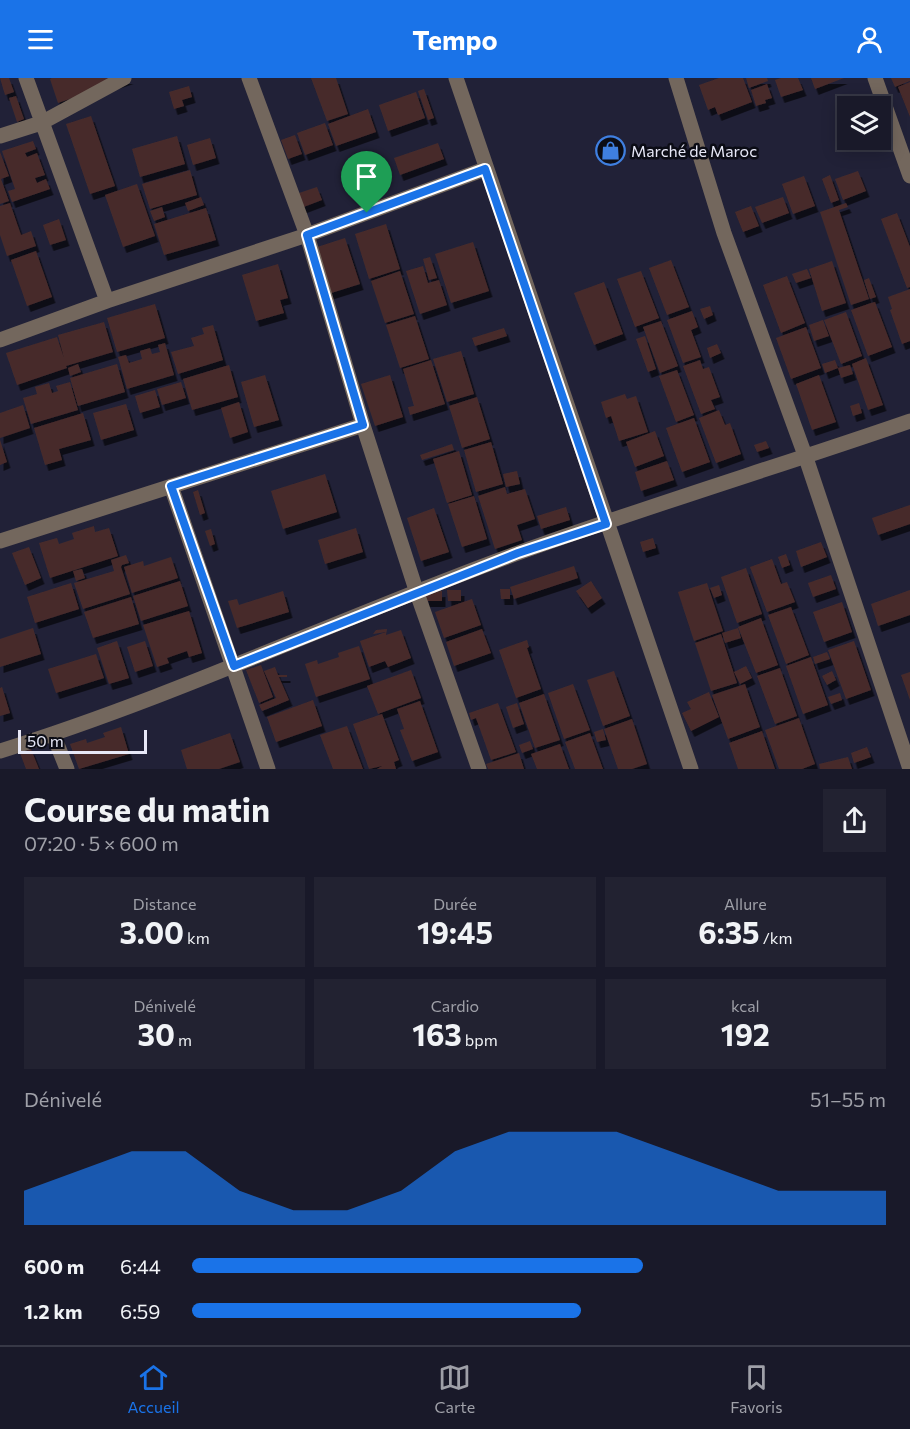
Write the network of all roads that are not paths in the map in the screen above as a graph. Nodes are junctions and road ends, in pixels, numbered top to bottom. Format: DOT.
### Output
graph roads {
  1 [pos="26,78"];
  2 [pos="124,78"];
  3 [pos="249,78"];
  4 [pos="456,78"];
  5 [pos="676,78"];
  6 [pos="875,78"];
  7 [pos="41,123"];
  8 [pos="0,136"];
  9 [pos="485,169"];
  10 [pos="910,176"];
  11 [pos="307,235"];
  12 [pos="106,301"];
  13 [pos="0,340"];
  14 [pos="910,422"];
  15 [pos="363,425"];
  16 [pos="806,458"];
  17 [pos="171,486"];
  18 [pos="606,524"];
  19 [pos="0,541"];
  20 [pos="417,593"];
  21 [pos="234,666"];
  22 [pos="53,734"];
  23 [pos="0,751"];
  24 [pos="67,769"];
  25 [pos="268,769"];
  26 [pos="479,769"];
  27 [pos="691,769"];
  28 [pos="910,769"];
  1 -- 7 [label="street"];
  2 -- 7 [label="street"];
  3 -- 11 [label="street"];
  4 -- 9 [label="street"];
  5 -- 16 [label="street"];
  6 -- 10 [label="street"];
  7 -- 8 [label="street"];
  7 -- 12 [label="street"];
  9 -- 11 [label="street"];
  9 -- 18 [label="street"];
  11 -- 12 [label="street"];
  11 -- 15 [label="street"];
  12 -- 13 [label="street"];
  14 -- 16 [label="street"];
  15 -- 17 [label="street"];
  15 -- 20 [label="street"];
  16 -- 18 [label="street"];
  16 -- 28 [label="street"];
  17 -- 19 [label="street"];
  17 -- 21 [label="street"];
  18 -- 20 [label="street"];
  18 -- 27 [label="street"];
  20 -- 21 [label="street"];
  20 -- 26 [label="street"];
  21 -- 22 [label="street"];
  21 -- 25 [label="street"];
  22 -- 23 [label="street"];
  22 -- 24 [label="street"];
}
